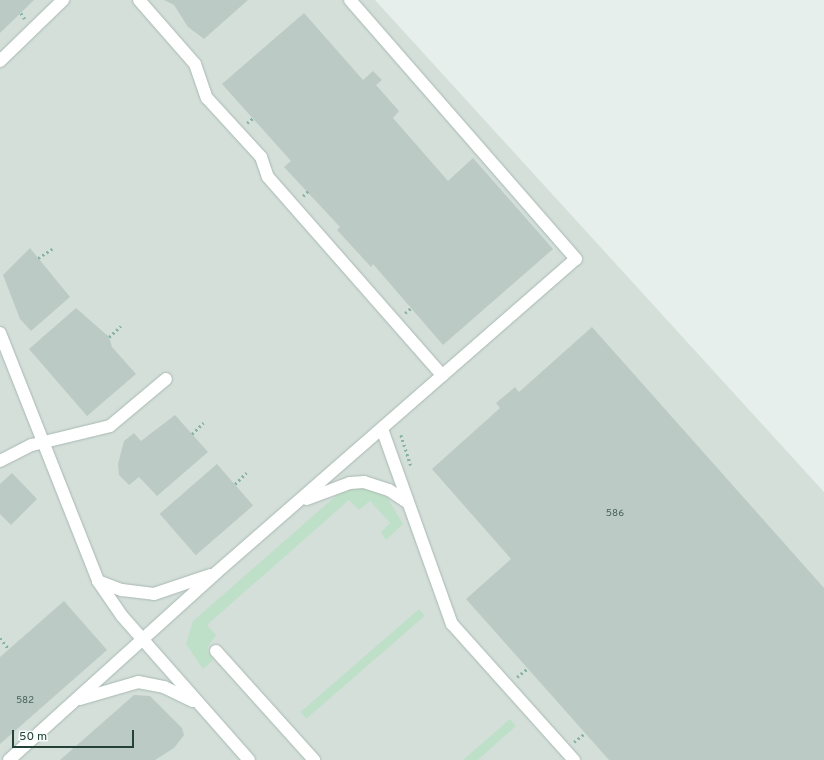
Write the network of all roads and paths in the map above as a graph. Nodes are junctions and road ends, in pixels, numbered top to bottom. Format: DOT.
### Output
graph roads {
  1 [pos="63,0"];
  2 [pos="139,0"];
  3 [pos="350,0"];
  4 [pos="0,61"];
  5 [pos="52,249"];
  6 [pos="38,258"];
  7 [pos="121,326"];
  8 [pos="0,333"];
  9 [pos="109,337"];
  10 [pos="442,374"];
  11 [pos="166,379"];
  12 [pos="203,423"];
  13 [pos="382,429"];
  14 [pos="192,434"];
  15 [pos="44,442"];
  16 [pos="0,461"];
  17 [pos="246,472"];
  18 [pos="235,484"];
  19 [pos="407,502"];
  20 [pos="298,503"];
  21 [pos="217,572"];
  22 [pos="98,581"];
  23 [pos="0,638"];
  24 [pos="143,640"];
  25 [pos="9,649"];
  26 [pos="216,651"];
  27 [pos="75,701"];
  28 [pos="200,705"];
  29 [pos="9,760"];
  30 [pos="249,760"];
  31 [pos="314,760"];
  32 [pos="574,760"];
  1 -- 4 [label="street"];
  2 -- 10 [label="street"];
  3 -- 10 [label="street"];
  5 -- 6 [label="path"];
  7 -- 9 [label="path"];
  8 -- 15 [label="street"];
  10 -- 13 [label="street"];
  11 -- 15 [label="street"];
  12 -- 14 [label="path"];
  13 -- 19 [label="street"];
  13 -- 20 [label="street"];
  15 -- 16 [label="street"];
  15 -- 22 [label="street"];
  17 -- 18 [label="path"];
  19 -- 20 [label="street"];
  19 -- 32 [label="street"];
  20 -- 21 [label="street"];
  21 -- 22 [label="street"];
  21 -- 24 [label="street"];
  22 -- 24 [label="street"];
  23 -- 25 [label="path"];
  24 -- 27 [label="street"];
  24 -- 28 [label="street"];
  26 -- 31 [label="street"];
  27 -- 28 [label="street"];
  27 -- 29 [label="street"];
  28 -- 30 [label="street"];
}
